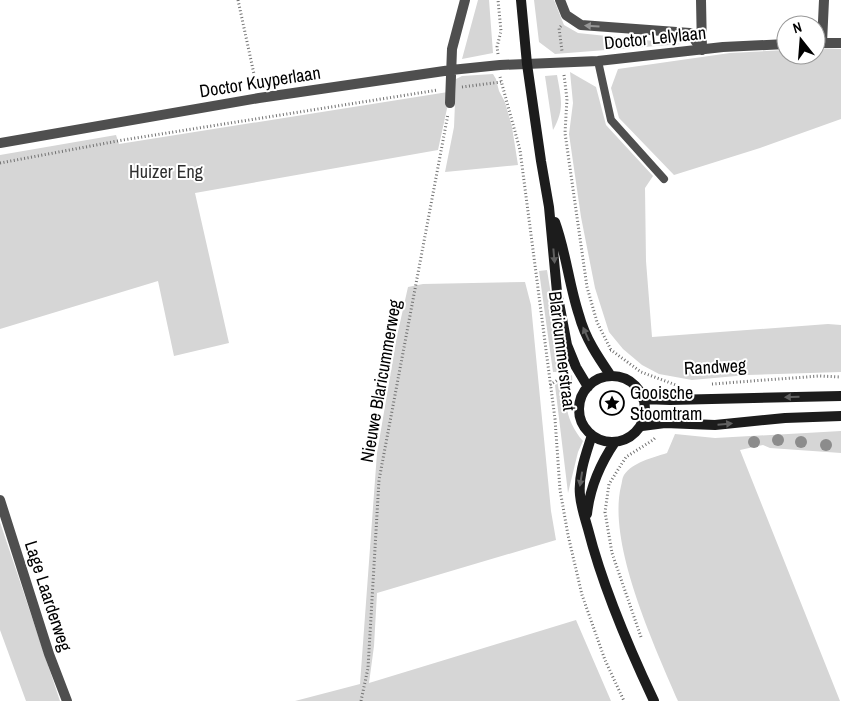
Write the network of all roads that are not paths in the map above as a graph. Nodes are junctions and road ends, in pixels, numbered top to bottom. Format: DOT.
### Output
graph roads {
  1 [pos="465,0"];
  2 [pos="521,0"];
  3 [pos="560,0"];
  4 [pos="701,0"];
  5 [pos="824,0"];
  6 [pos="822,15"];
  7 [pos="826,43"];
  8 [pos="841,43"];
  9 [pos="776,45"];
  10 [pos="702,50"];
  11 [pos="598,61"];
  12 [pos="527,64"];
  13 [pos="451,70"];
  14 [pos="450,103"];
  15 [pos="0,143"];
  16 [pos="664,179"];
  17 [pos="549,207"];
  18 [pos="611,376"];
  19 [pos="588,387"];
  20 [pos="841,396"];
  21 [pos="643,398"];
  22 [pos="841,416"];
  23 [pos="642,426"];
  24 [pos="592,436"];
  25 [pos="615,442"];
  26 [pos="0,500"];
  27 [pos="586,522"];
  28 [pos="67,701"];
  29 [pos="654,701"];
  1 -- 13 [label="street"];
  2 -- 12 [label="main road, Blaricummerstraat"];
  10 -- 3 [label="street, one-way"];
  4 -- 10 [label="street"];
  5 -- 6 [label="street"];
  7 -- 8 [label="street"];
  9 -- 10 [label="street, Doctor Lelylaan"];
  10 -- 11 [label="street, Doctor Lelylaan"];
  11 -- 12 [label="street, Doctor Lelylaan"];
  11 -- 16 [label="lane"];
  12 -- 13 [label="street, Doctor Kuyperlaan"];
  12 -- 17 [label="main road, Blaricummerstraat"];
  13 -- 14 [label="street"];
  13 -- 15 [label="street, Doctor Kuyperlaan"];
  18 -- 17 [label="main road, Blaricummerstraat, one-way"];
  17 -- 19 [label="main road, Blaricummerstraat, one-way"];
  18 -- 19 [label="main road"];
  18 -- 21 [label="main road"];
  19 -- 24 [label="main road"];
  20 -- 21 [label="main road, Randweg, one-way"];
  21 -- 23 [label="main road"];
  23 -- 22 [label="main road, one-way"];
  23 -- 25 [label="main road"];
  24 -- 25 [label="main road"];
  24 -- 27 [label="main road, one-way"];
  25 -- 27 [label="main road"];
  26 -- 28 [label="street, Lage Laarderweg"];
  27 -- 29 [label="main road"];
}
